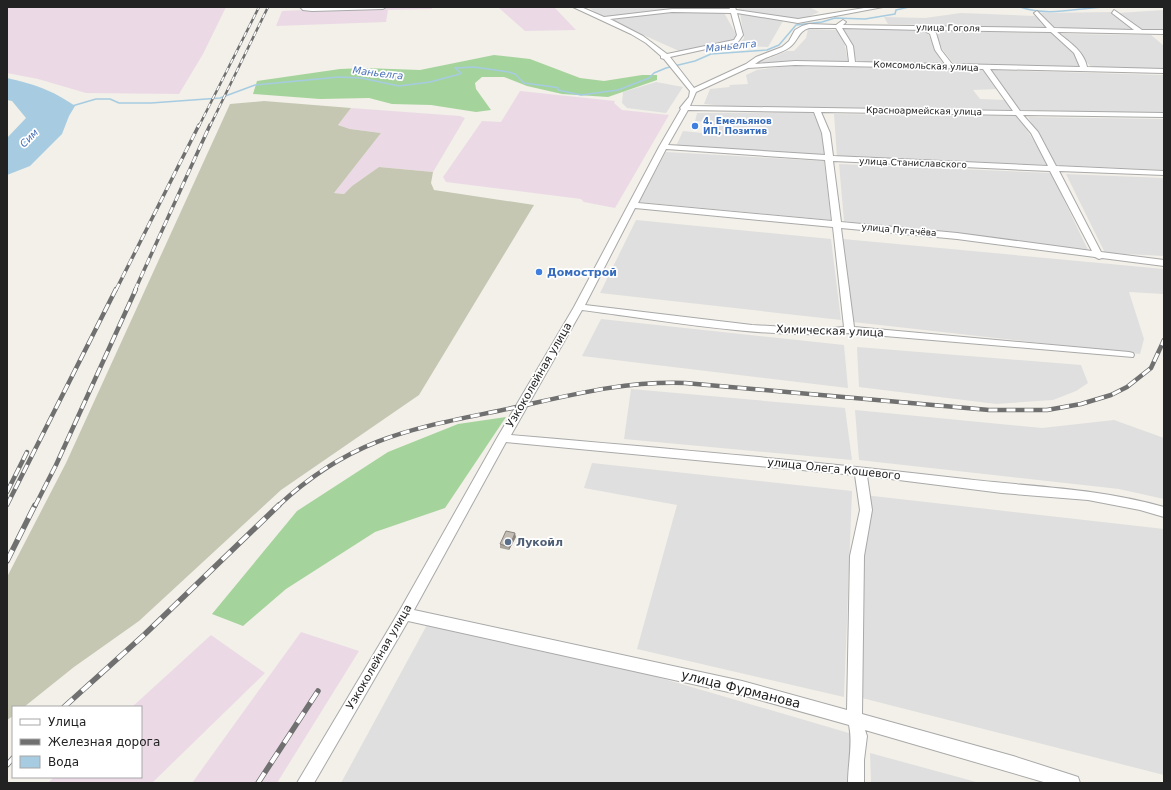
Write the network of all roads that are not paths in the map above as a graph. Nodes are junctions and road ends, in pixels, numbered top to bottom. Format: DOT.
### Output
graph roads {
  1 [pos="382,7"];
  2 [pos="576,7"];
  3 [pos="833,7"];
  4 [pos="880,7"];
  5 [pos="304,8"];
  6 [pos="732,9"];
  7 [pos="1114,12"];
  8 [pos="1037,13"];
  9 [pos="842,14"];
  10 [pos="601,19"];
  11 [pos="841,24"];
  12 [pos="923,27"];
  13 [pos="1052,30"];
  14 [pos="1140,31"];
  15 [pos="1150,32"];
  16 [pos="1164,32"];
  17 [pos="1162,40"];
  18 [pos="663,57"];
  19 [pos="852,64"];
  20 [pos="747,66"];
  21 [pos="950,66"];
  22 [pos="984,67"];
  23 [pos="1084,69"];
  24 [pos="1164,71"];
  25 [pos="693,91"];
  26 [pos="684,108"];
  27 [pos="817,110"];
  28 [pos="1017,112"];
  29 [pos="1164,115"];
  30 [pos="663,147"];
  31 [pos="828,159"];
  32 [pos="1053,168"];
  33 [pos="1164,173"];
  34 [pos="632,205"];
  35 [pos="838,225"];
  36 [pos="1099,256"];
  37 [pos="1164,263"];
  38 [pos="579,307"];
  39 [pos="849,330"];
  40 [pos="1129,355"];
  41 [pos="502,438"];
  42 [pos="860,471"];
  43 [pos="1164,512"];
  44 [pos="405,614"];
  45 [pos="855,720"];
  46 [pos="305,783"];
  47 [pos="856,783"];
  48 [pos="1072,783"];
  1 -- 5 [label="street"];
  2 -- 10 [label="street"];
  3 -- 9 [label="street"];
  4 -- 9 [label="street"];
  6 -- 9 [label="street"];
  6 -- 10 [label="street"];
  6 -- 18 [label="street"];
  7 -- 14 [label="street"];
  8 -- 13 [label="street"];
  10 -- 18 [label="street"];
  11 -- 12 [label="street, улица Гоголя"];
  11 -- 19 [label="street"];
  11 -- 20 [label="street, улица Гоголя"];
  12 -- 13 [label="street, улица Гоголя"];
  12 -- 21 [label="street"];
  13 -- 14 [label="street, улица Гоголя"];
  13 -- 23 [label="street"];
  14 -- 15 [label="street, улица Гоголя"];
  15 -- 16 [label="street, улица Гоголя"];
  15 -- 17 [label="street"];
  18 -- 25 [label="street"];
  19 -- 20 [label="street, Комсомольская улица"];
  19 -- 21 [label="street, Комсомольская улица"];
  20 -- 25 [label="street, Комсомольская улица"];
  21 -- 22 [label="street, Комсомольская улица"];
  22 -- 23 [label="street, Комсомольская улица"];
  22 -- 28 [label="street"];
  23 -- 24 [label="street, Комсомольская улица"];
  25 -- 26 [label="street, Узкоколейная улица"];
  26 -- 27 [label="street, Красноармейская улица"];
  26 -- 30 [label="street, Узкоколейная улица"];
  27 -- 28 [label="street, Красноармейская улица"];
  27 -- 31 [label="street"];
  28 -- 29 [label="street, Красноармейская улица"];
  28 -- 32 [label="street"];
  30 -- 31 [label="street, улица Станиславского"];
  30 -- 34 [label="street, Узкоколейная улица"];
  31 -- 32 [label="street, улица Станиславского"];
  31 -- 35 [label="street"];
  32 -- 33 [label="street, улица Станиславского"];
  32 -- 36 [label="street"];
  34 -- 35 [label="street, улица Пугачёва"];
  34 -- 38 [label="street, Узкоколейная улица"];
  35 -- 36 [label="street, улица Пугачёва"];
  35 -- 39 [label="street"];
  36 -- 37 [label="street, улица Пугачёва"];
  38 -- 39 [label="street, Химическая улица"];
  38 -- 41 [label="street, Узкоколейная улица"];
  39 -- 40 [label="street, Химическая улица"];
  41 -- 42 [label="street, улица Олега Кошевого"];
  41 -- 44 [label="street, Узкоколейная улица"];
  42 -- 43 [label="street, улица Олега Кошевого"];
  42 -- 45 [label="street"];
  44 -- 45 [label="street, улица Фурманова"];
  44 -- 46 [label="street, Узкоколейная улица"];
  45 -- 47 [label="street"];
  45 -- 48 [label="street, улица Фурманова"];
}
